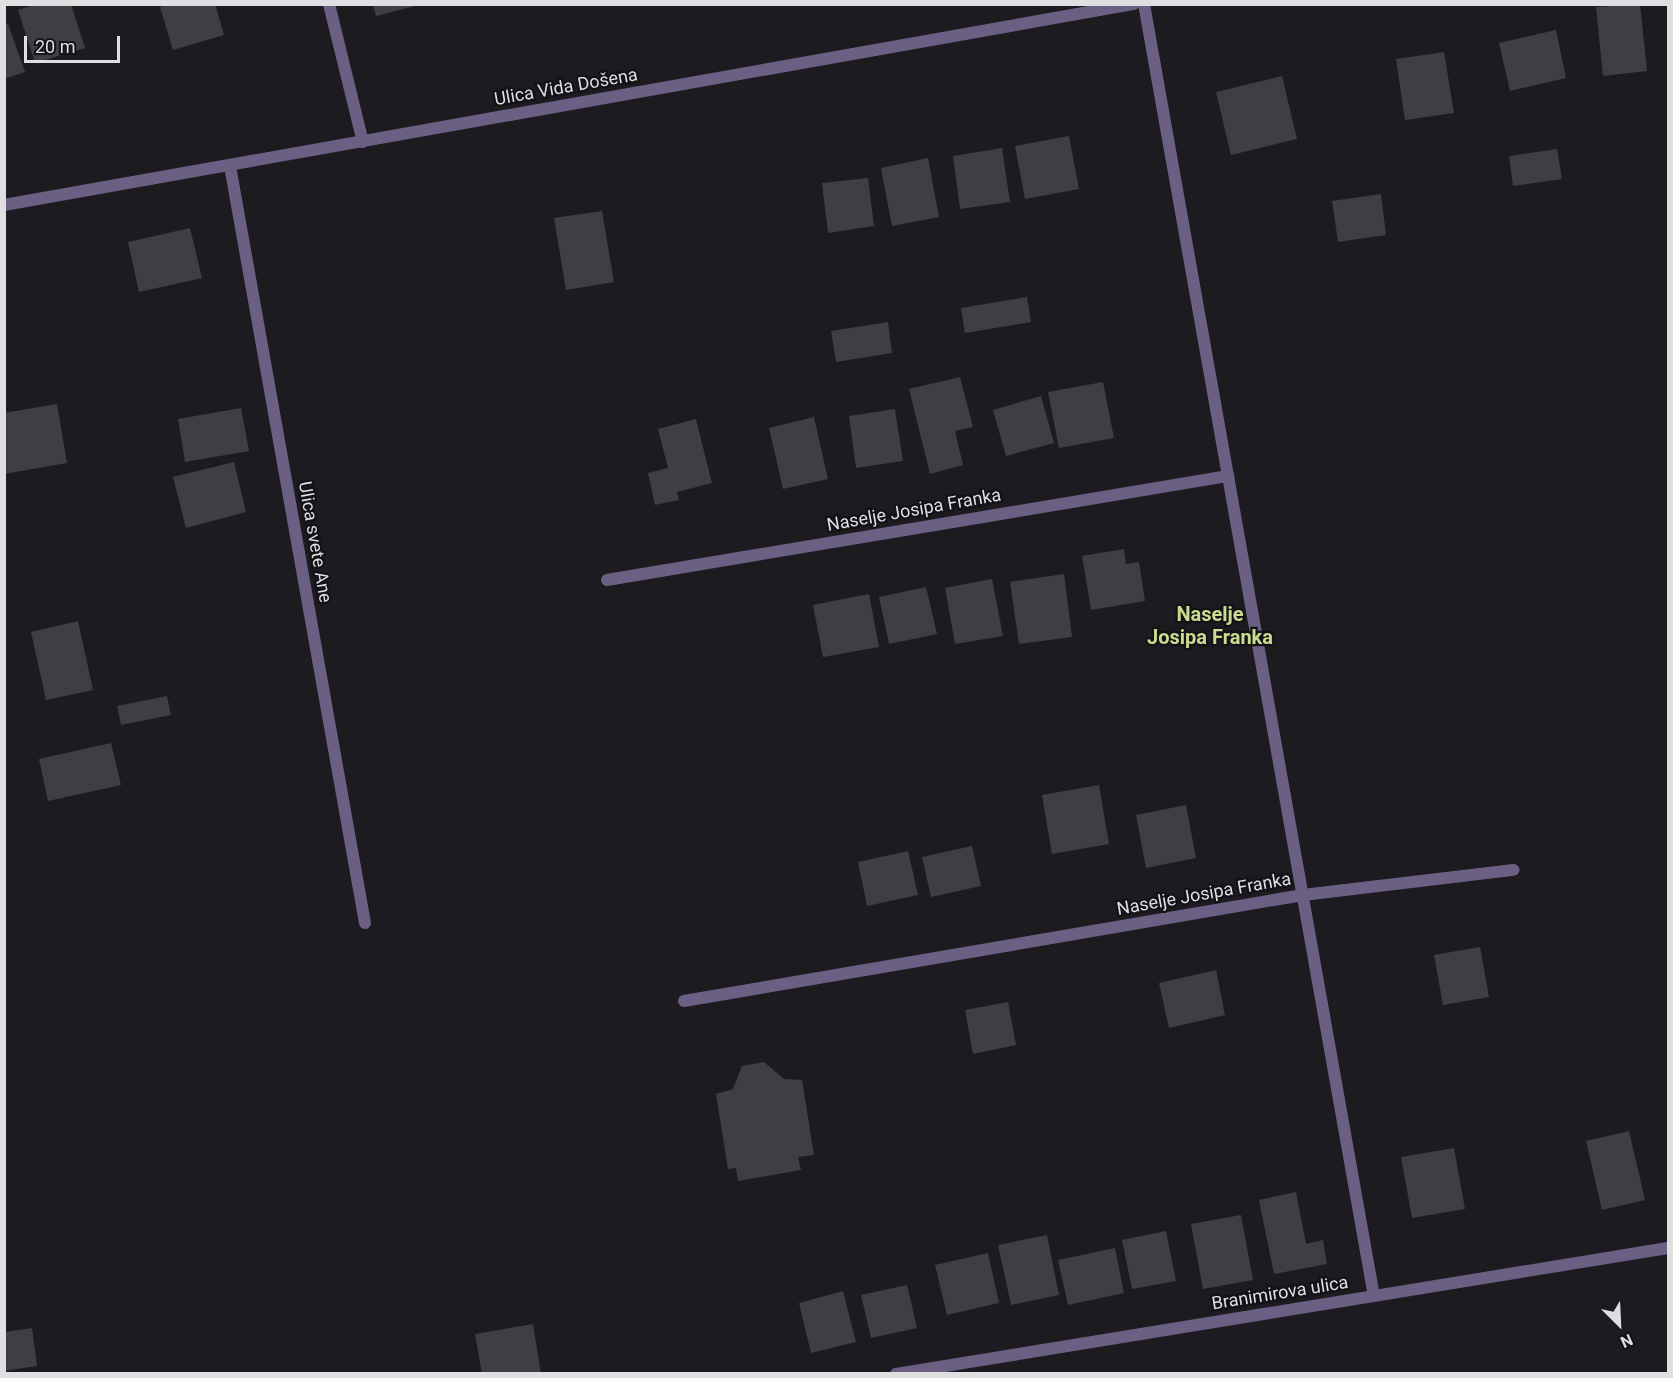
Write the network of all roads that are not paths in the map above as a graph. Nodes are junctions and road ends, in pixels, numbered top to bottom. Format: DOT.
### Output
graph roads {
  1 [pos="329,4"];
  2 [pos="1134,4"];
  3 [pos="1144,4"];
  4 [pos="363,142"];
  5 [pos="230,166"];
  6 [pos="4,205"];
  7 [pos="1228,476"];
  8 [pos="607,580"];
  9 [pos="1514,870"];
  10 [pos="1303,895"];
  11 [pos="365,923"];
  12 [pos="684,1001"];
  13 [pos="1668,1248"];
  14 [pos="1374,1296"];
  15 [pos="896,1374"];
  1 -- 4 [label="street"];
  2 -- 4 [label="street, Ulica Vida Došena"];
  3 -- 7 [label="street, Naselje Josipa Franka"];
  4 -- 5 [label="street, Ulica Vida Došena"];
  5 -- 6 [label="street, Ulica Vida Došena"];
  5 -- 11 [label="street, Ulica svete Ane"];
  7 -- 8 [label="street, Naselje Josipa Franka"];
  7 -- 10 [label="street, Naselje Josipa Franka"];
  9 -- 10 [label="street, Naselje Josipa Franka"];
  10 -- 12 [label="street, Naselje Josipa Franka"];
  10 -- 14 [label="street, Naselje Josipa Franka"];
  13 -- 14 [label="street, Branimirova ulica"];
  14 -- 15 [label="street, Branimirova ulica"];
}
